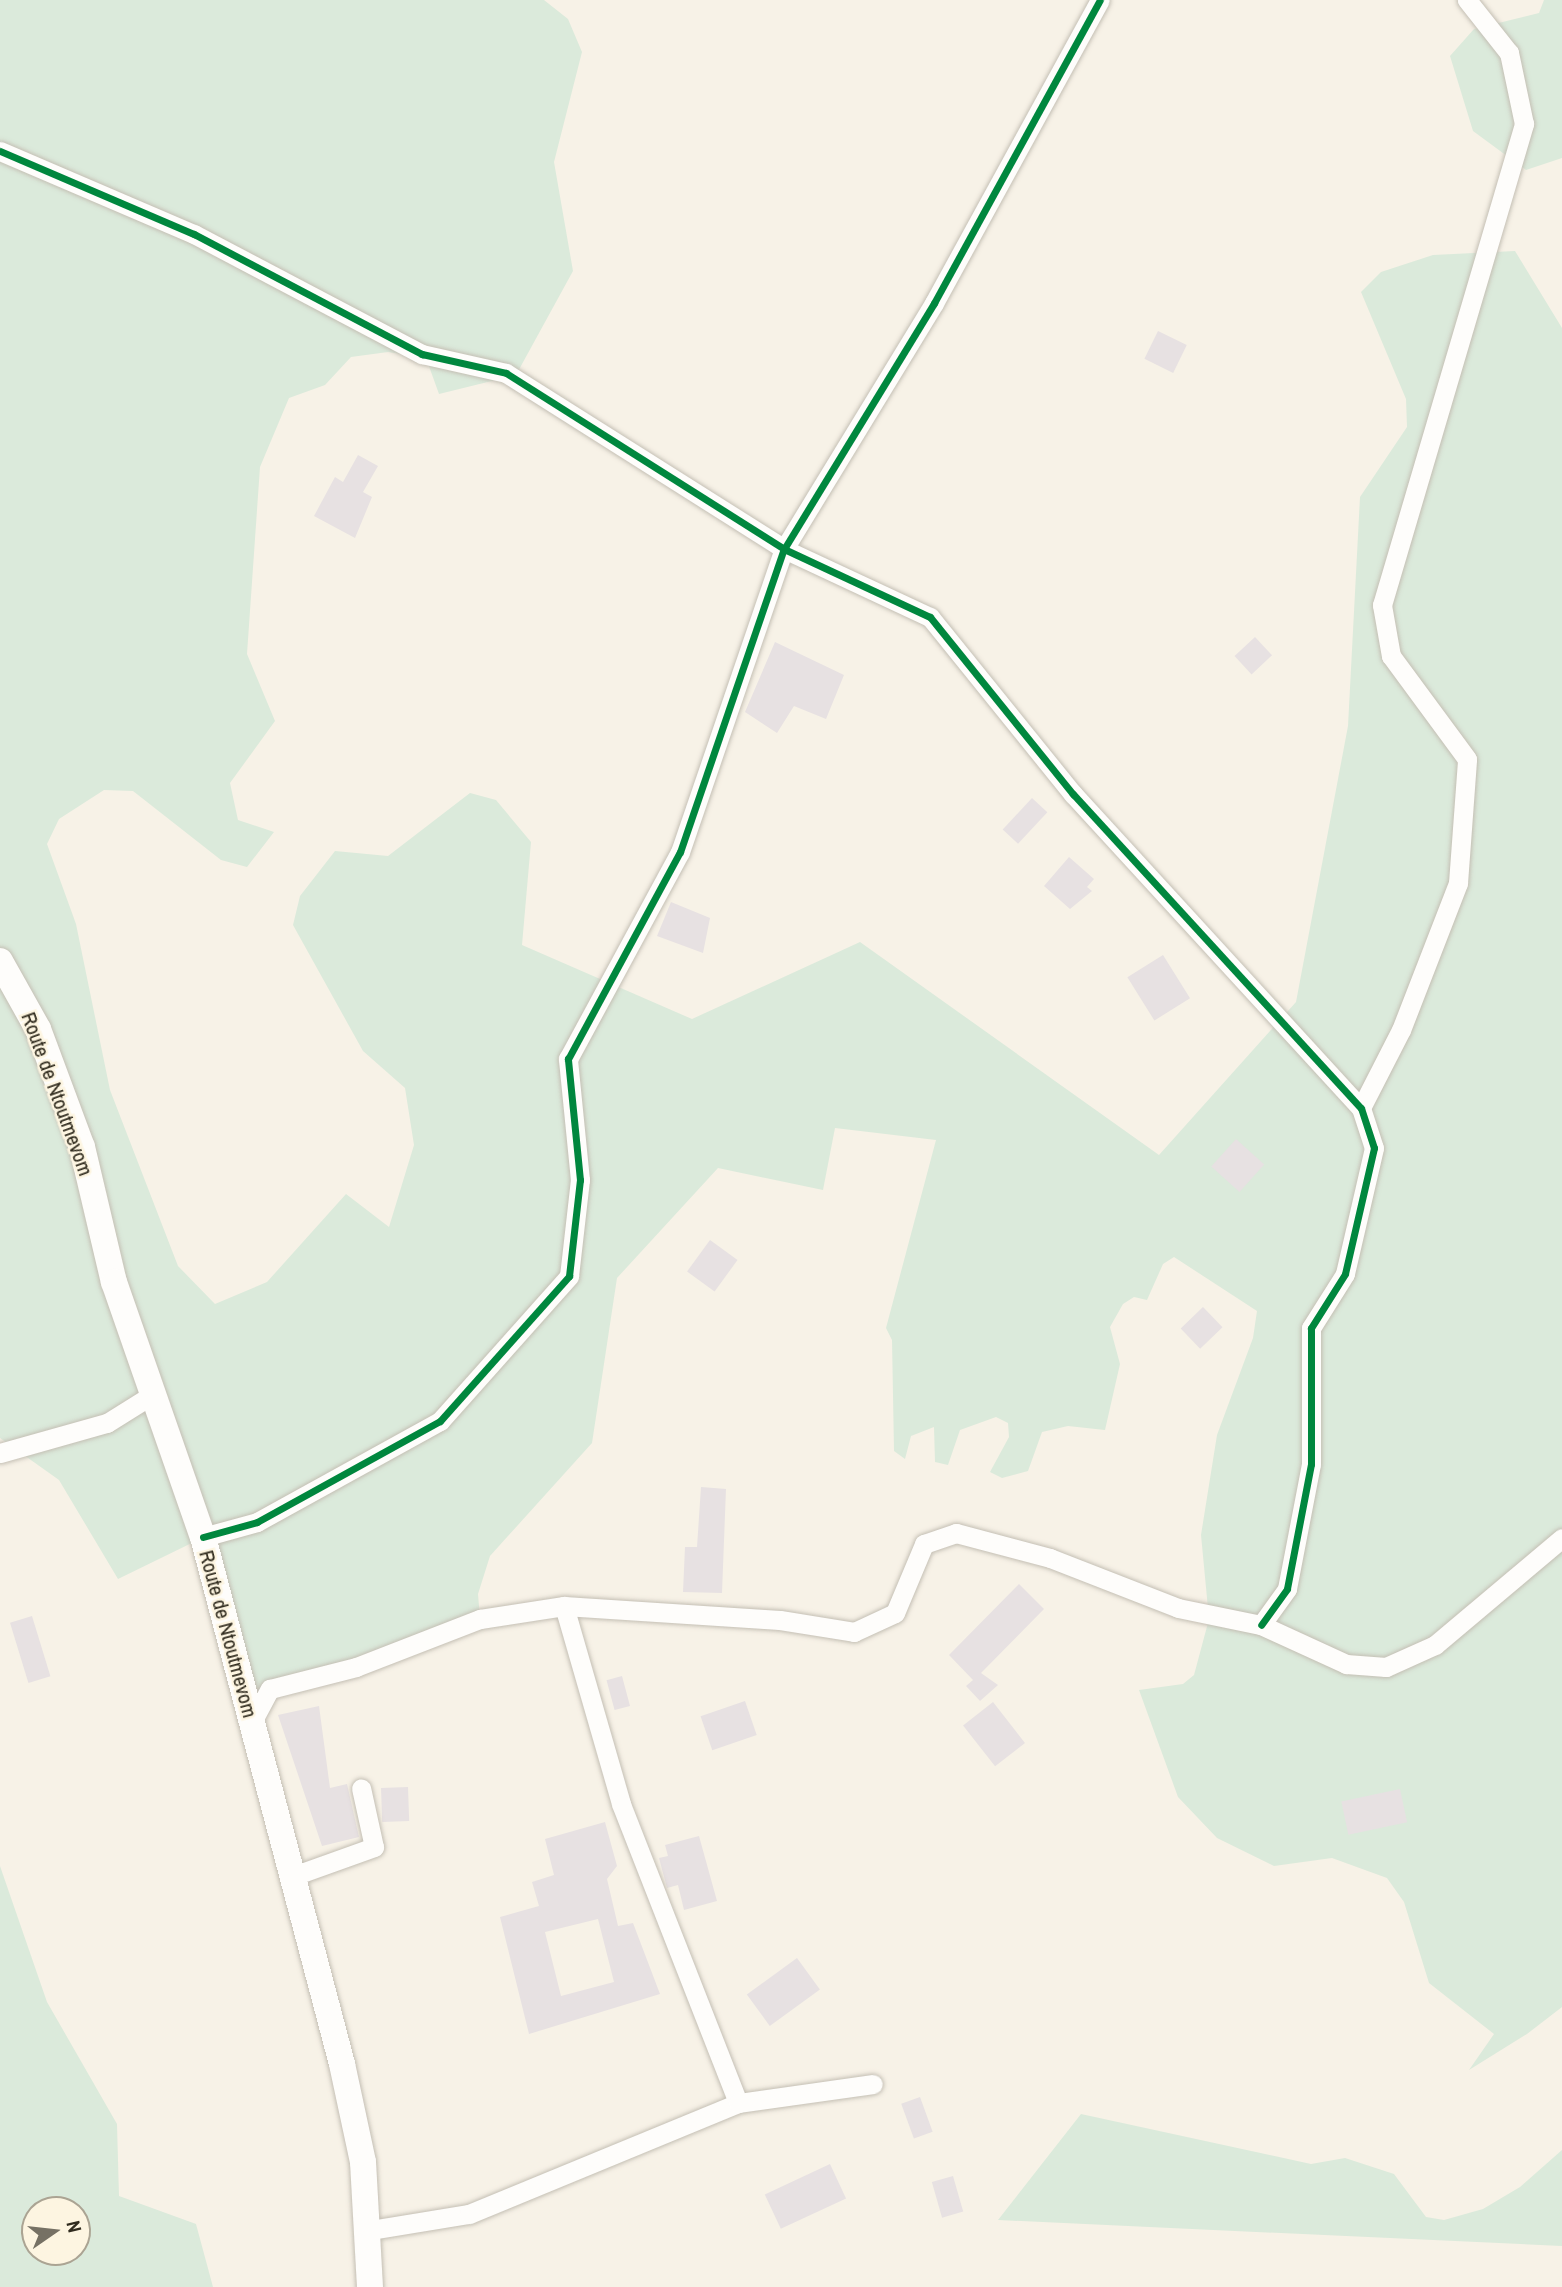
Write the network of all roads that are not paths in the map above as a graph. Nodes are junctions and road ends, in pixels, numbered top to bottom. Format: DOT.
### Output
graph roads {
  1 [pos="1100,0"];
  2 [pos="1467,0"];
  3 [pos="0,151"];
  4 [pos="784,549"];
  5 [pos="0,961"];
  6 [pos="1361,1108"];
  7 [pos="155,1394"];
  8 [pos="0,1453"];
  9 [pos="203,1538"];
  10 [pos="1562,1538"];
  11 [pos="564,1606"];
  12 [pos="1261,1625"];
  13 [pos="251,1724"];
  14 [pos="360,1788"];
  15 [pos="296,1875"];
  16 [pos="873,2084"];
  17 [pos="738,2102"];
  18 [pos="370,2230"];
  19 [pos="370,2287"];
  1 -- 4 [label="street"];
  2 -- 6 [label="street"];
  3 -- 4 [label="street"];
  4 -- 6 [label="street"];
  4 -- 9 [label="street"];
  5 -- 7 [label="street, Route de Ntoutmevom"];
  6 -- 12 [label="street"];
  7 -- 8 [label="street"];
  7 -- 9 [label="street, Route de Ntoutmevom"];
  9 -- 13 [label="street, Route de Ntoutmevom"];
  10 -- 12 [label="street"];
  11 -- 12 [label="street"];
  11 -- 13 [label="street"];
  11 -- 17 [label="street"];
  13 -- 15 [label="street, Route de Ntoutmevom"];
  14 -- 15 [label="street"];
  15 -- 18 [label="street, Route de Ntoutmevom"];
  16 -- 17 [label="street"];
  17 -- 18 [label="street"];
  18 -- 19 [label="street, Route de Ntoutmevom"];
}
